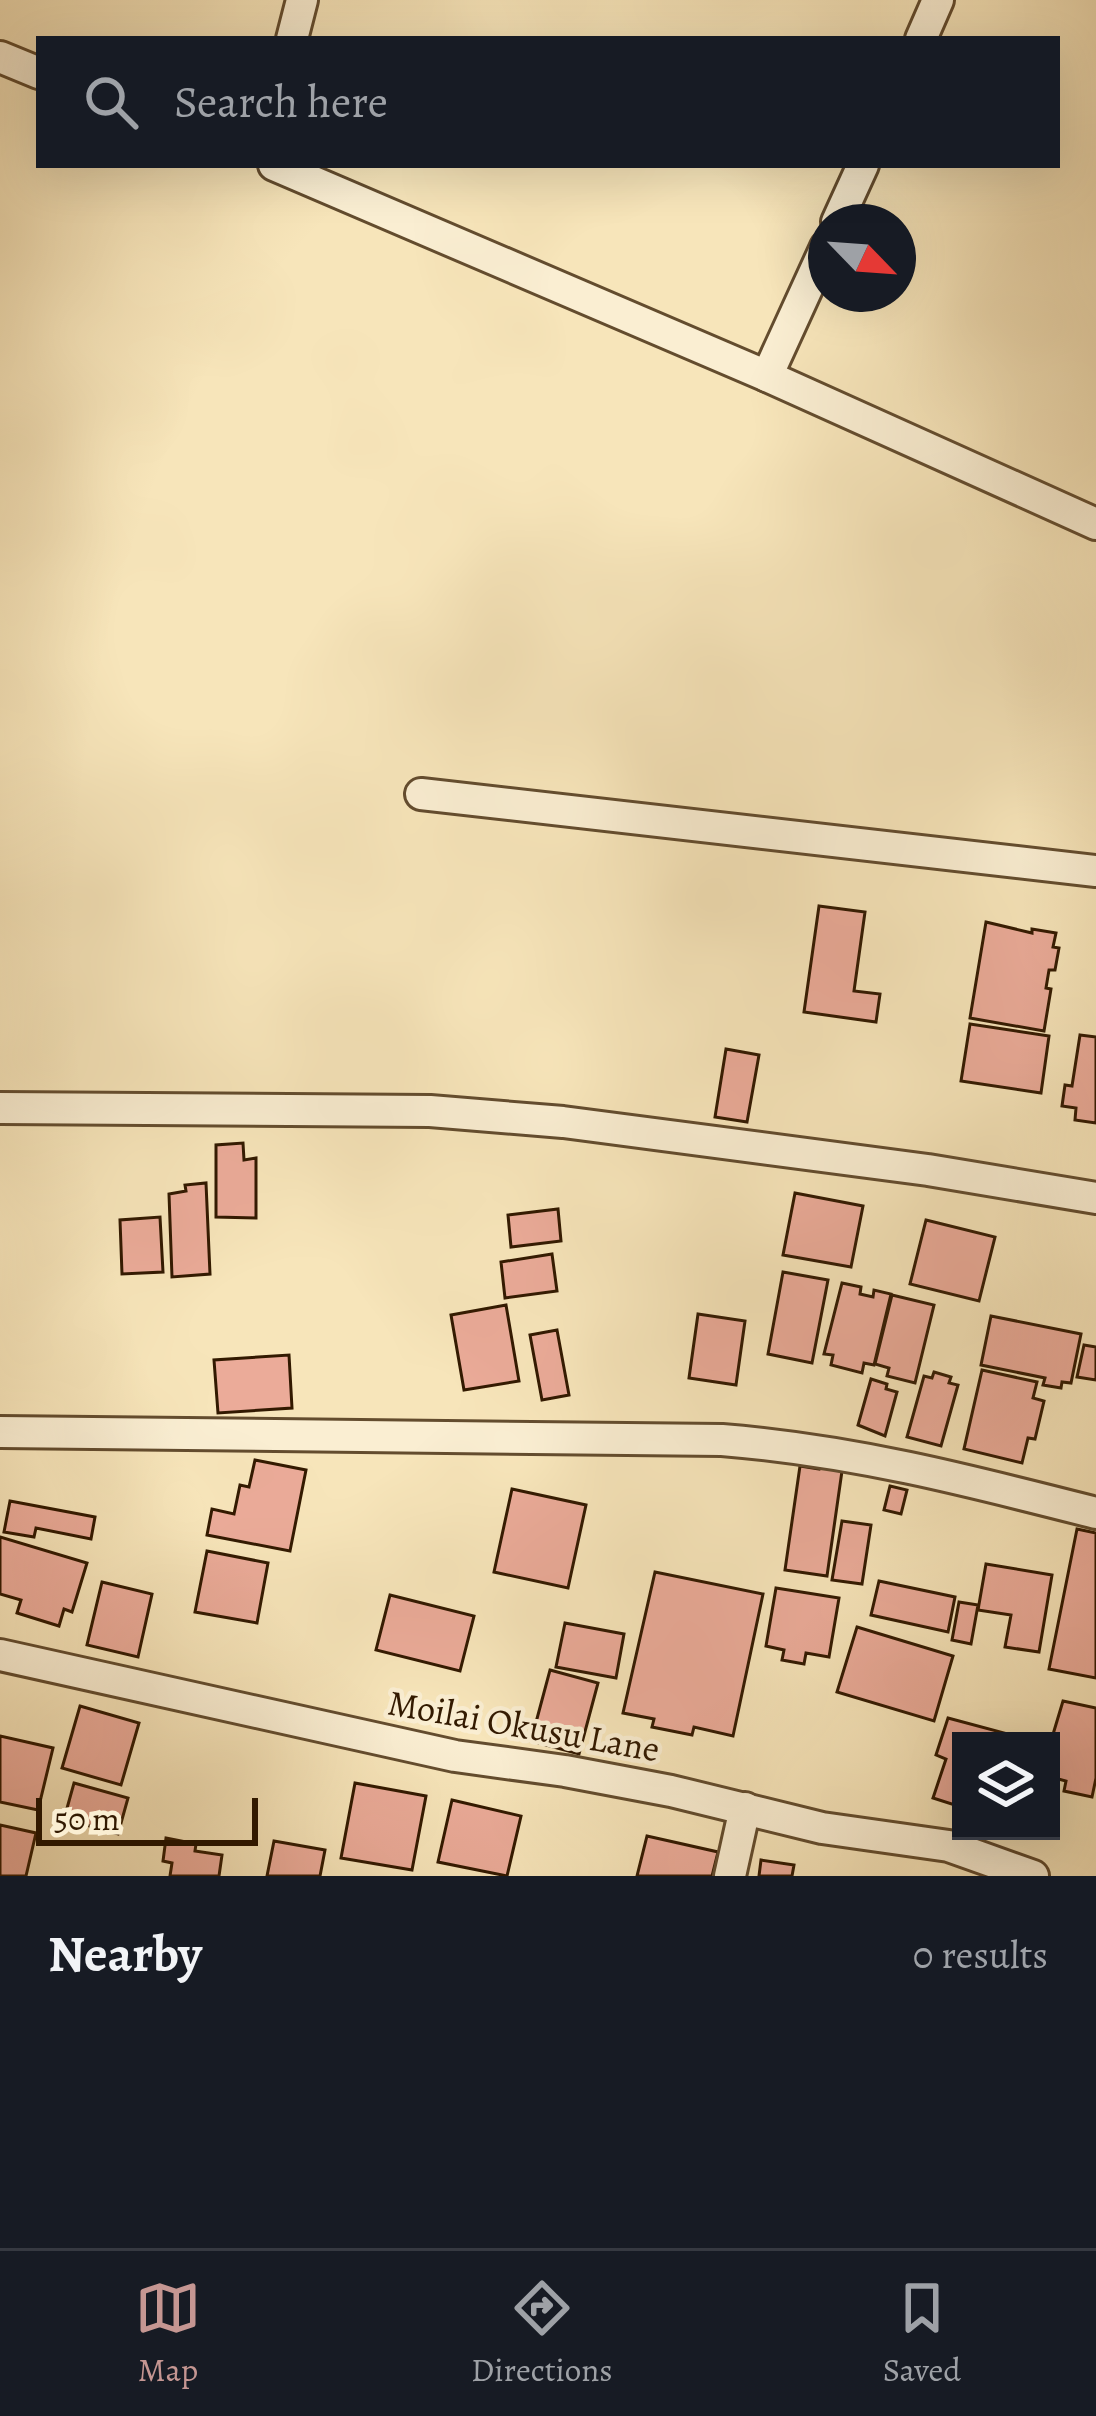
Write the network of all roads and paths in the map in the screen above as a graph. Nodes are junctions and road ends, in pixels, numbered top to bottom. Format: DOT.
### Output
graph roads {
  1 [pos="302,0"];
  2 [pos="938,0"];
  3 [pos="293,36"];
  4 [pos="922,36"];
  5 [pos="0,58"];
  6 [pos="36,72"];
  7 [pos="281,168"];
  8 [pos="862,168"];
  9 [pos="845,204"];
  10 [pos="808,286"];
  11 [pos="767,376"];
  12 [pos="1096,524"];
  13 [pos="421,794"];
  14 [pos="1096,872"];
  15 [pos="0,1108"];
  16 [pos="1096,1198"];
  17 [pos="0,1432"];
  18 [pos="1096,1513"];
  19 [pos="0,1655"];
  20 [pos="745,1808"];
  21 [pos="730,1876"];
  22 [pos="1033,1876"];
  1 -- 3 [label="street"];
  2 -- 4 [label="street"];
  5 -- 6 [label="street"];
  7 -- 11 [label="street"];
  8 -- 9 [label="street"];
  10 -- 11 [label="street"];
  11 -- 12 [label="street"];
  13 -- 14 [label="street"];
  15 -- 16 [label="street"];
  17 -- 18 [label="street"];
  19 -- 20 [label="street, Moilai Okusu Lane"];
  20 -- 21 [label="street"];
  20 -- 22 [label="street, Moilai Okusu Lane"];
}
